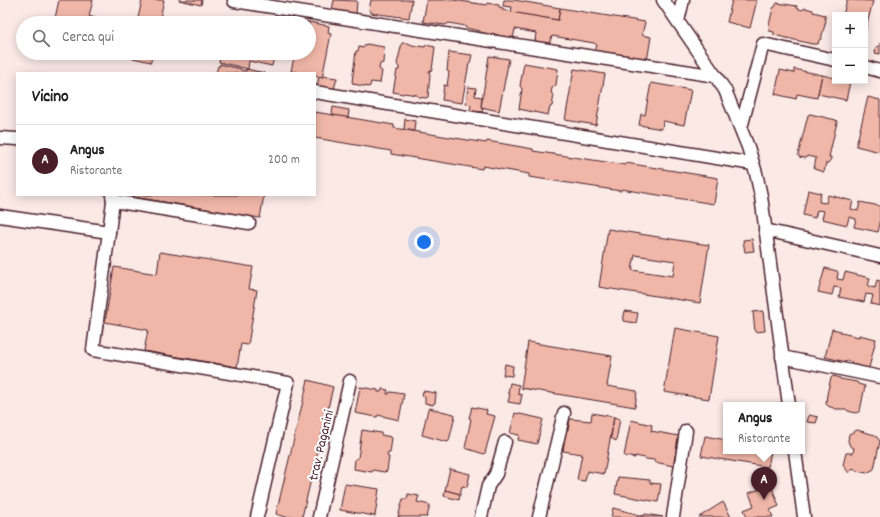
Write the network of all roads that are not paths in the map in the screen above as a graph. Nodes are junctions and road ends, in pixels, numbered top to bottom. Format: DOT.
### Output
graph roads {
  1 [pos="663,0"];
  2 [pos="683,0"];
  3 [pos="234,1"];
  4 [pos="678,21"];
  5 [pos="832,59"];
  6 [pos="868,68"];
  7 [pos="880,71"];
  8 [pos="716,76"];
  9 [pos="316,92"];
  10 [pos="741,128"];
  11 [pos="0,138"];
  12 [pos="16,139"];
  13 [pos="753,164"];
  14 [pos="112,198"];
  15 [pos="0,216"];
  16 [pos="249,223"];
  17 [pos="766,230"];
  18 [pos="109,232"];
  19 [pos="880,256"];
  20 [pos="782,356"];
  21 [pos="880,377"];
  22 [pos="350,381"];
  23 [pos="789,402"];
  24 [pos="564,413"];
  25 [pos="686,431"];
  26 [pos="505,442"];
  27 [pos="795,454"];
  28 [pos="257,517"];
  29 [pos="319,517"];
  30 [pos="481,517"];
  31 [pos="539,517"];
  32 [pos="673,517"];
  33 [pos="804,517"];
  1 -- 4 [label="street"];
  2 -- 4 [label="street"];
  3 -- 8 [label="street"];
  4 -- 8 [label="street"];
  5 -- 10 [label="street"];
  6 -- 7 [label="street"];
  8 -- 10 [label="street"];
  9 -- 13 [label="street"];
  10 -- 13 [label="street"];
  11 -- 12 [label="street"];
  13 -- 17 [label="street"];
  14 -- 16 [label="street"];
  14 -- 18 [label="street"];
  15 -- 18 [label="street"];
  17 -- 19 [label="street"];
  17 -- 20 [label="street"];
  18 -- 28 [label="street"];
  20 -- 21 [label="street"];
  20 -- 23 [label="street"];
  22 -- 29 [label="street, trav. Paganini"];
  24 -- 31 [label="street"];
  25 -- 32 [label="street"];
  26 -- 30 [label="street"];
  27 -- 33 [label="street"];
}
